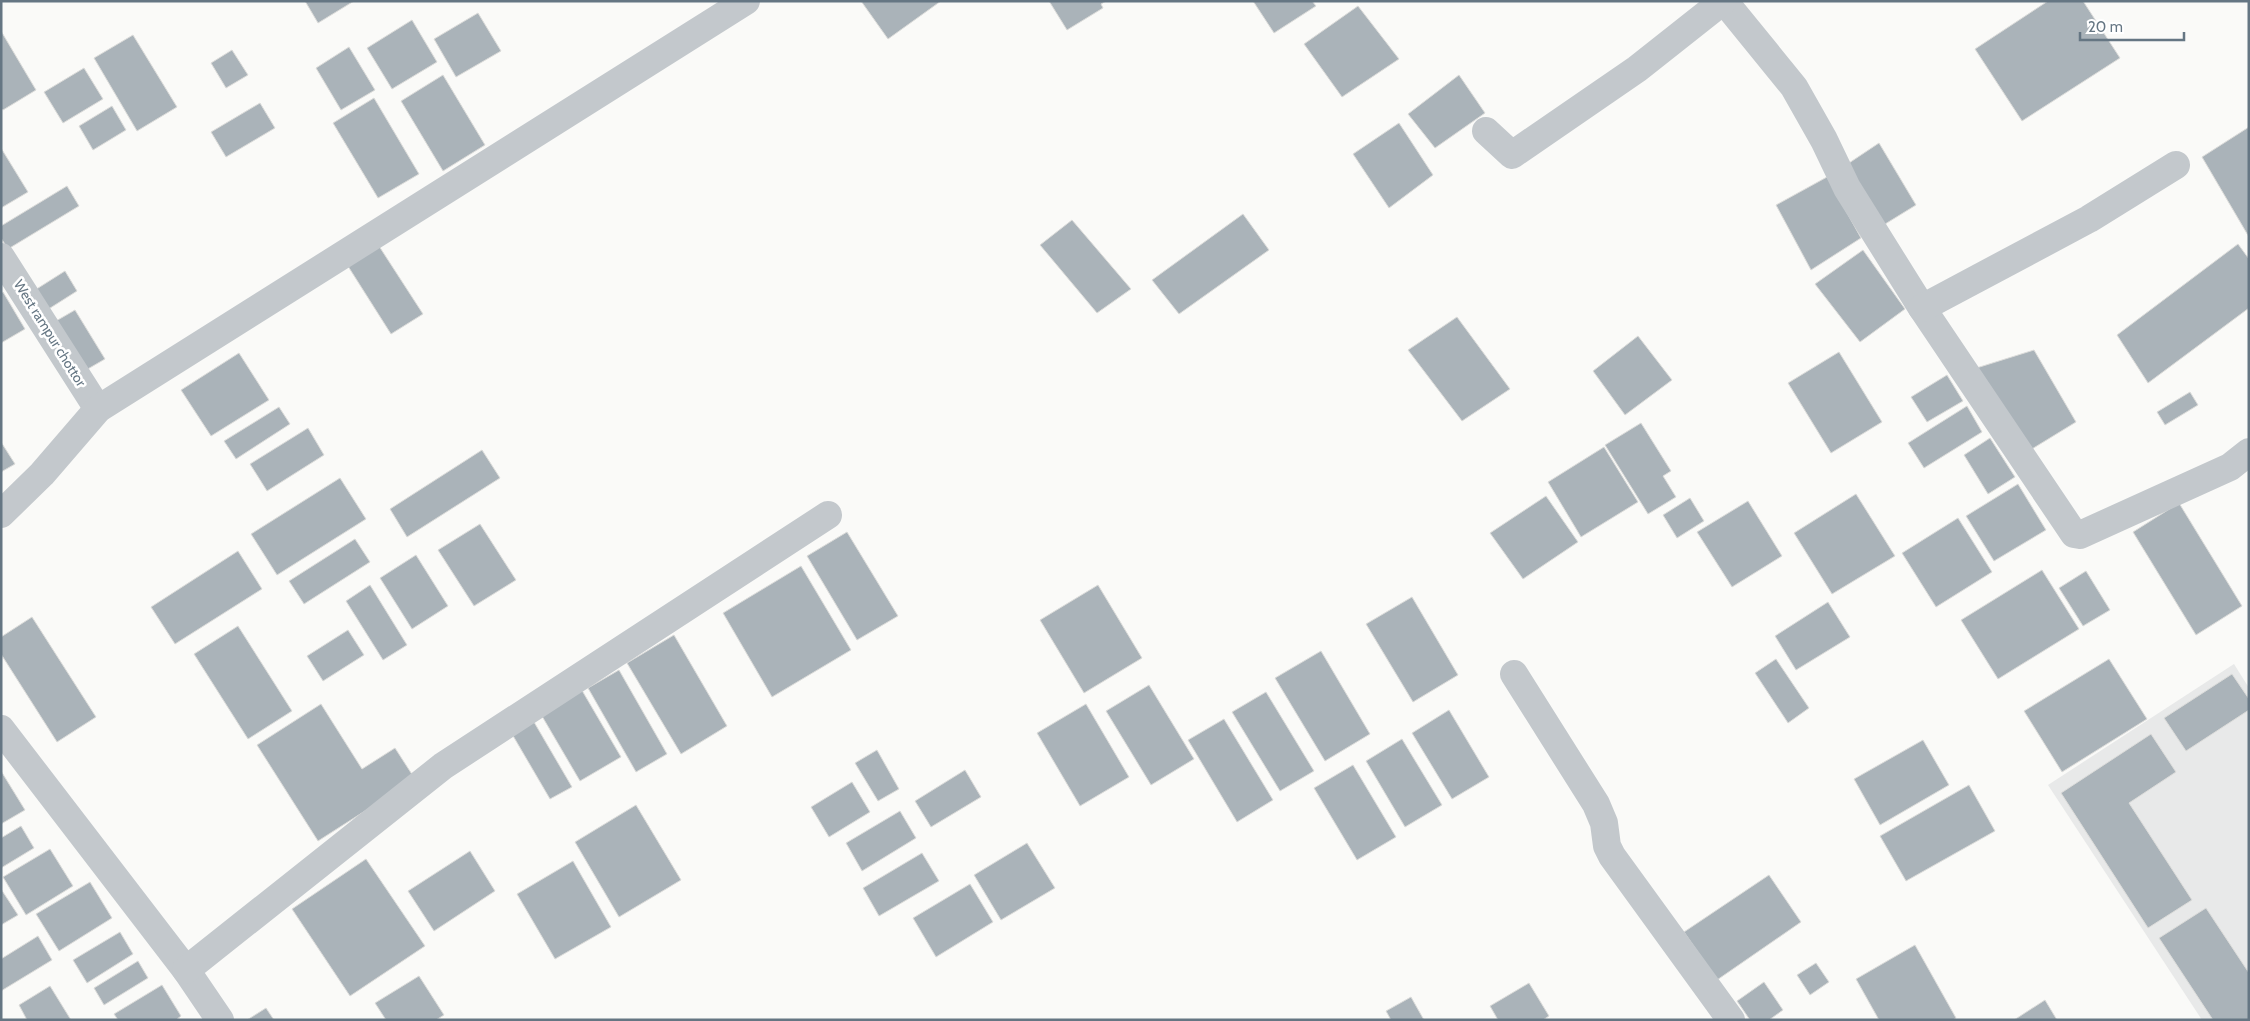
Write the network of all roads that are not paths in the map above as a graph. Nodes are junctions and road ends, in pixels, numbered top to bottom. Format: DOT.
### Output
graph roads {
  1 [pos="746,1"];
  2 [pos="1724,1"];
  3 [pos="1486,131"];
  4 [pos="2176,165"];
  5 [pos="1,257"];
  6 [pos="1922,308"];
  7 [pos="98,409"];
  8 [pos="2249,452"];
  9 [pos="1,514"];
  10 [pos="828,515"];
  11 [pos="1514,674"];
  12 [pos="1,729"];
  13 [pos="186,970"];
  14 [pos="220,1020"];
  15 [pos="1731,1020"];
  1 -- 7 [label="street"];
  2 -- 3 [label="street"];
  2 -- 6 [label="street"];
  4 -- 6 [label="street"];
  5 -- 7 [label="street, West rampur chottor"];
  6 -- 8 [label="street"];
  7 -- 9 [label="street"];
  10 -- 13 [label="street"];
  11 -- 15 [label="street"];
  12 -- 13 [label="street"];
  13 -- 14 [label="street"];
}
